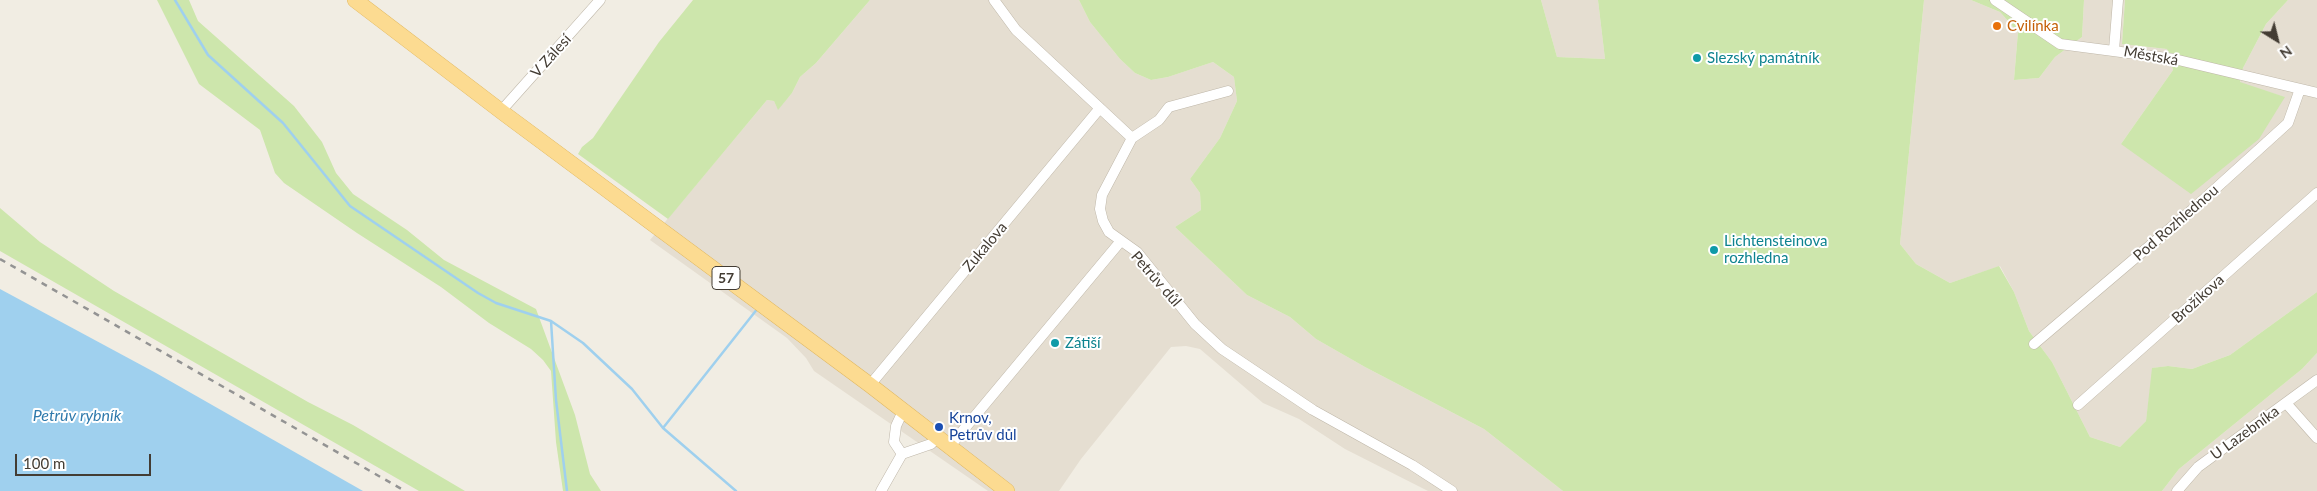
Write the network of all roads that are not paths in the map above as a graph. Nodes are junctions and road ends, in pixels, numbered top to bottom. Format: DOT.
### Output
graph roads {
  1 [pos="355,0"];
  2 [pos="600,0"];
  3 [pos="994,0"];
  4 [pos="1995,0"];
  5 [pos="2118,0"];
  6 [pos="2114,50"];
  7 [pos="2300,89"];
  8 [pos="1228,91"];
  9 [pos="2317,93"];
  10 [pos="1100,108"];
  11 [pos="501,111"];
  12 [pos="1132,138"];
  13 [pos="2317,193"];
  14 [pos="1120,242"];
  15 [pos="2034,344"];
  16 [pos="2317,380"];
  17 [pos="870,385"];
  18 [pos="2286,403"];
  19 [pos="2078,405"];
  20 [pos="903,410"];
  21 [pos="938,437"];
  22 [pos="2317,438"];
  23 [pos="950,446"];
  24 [pos="902,454"];
  25 [pos="882,491"];
  26 [pos="1007,491"];
  27 [pos="1452,491"];
  28 [pos="2177,491"];
  1 -- 11 [label="main road, 57"];
  2 -- 11 [label="street, V Zálesí"];
  3 -- 10 [label="street"];
  4 -- 6 [label="street, Městská"];
  5 -- 6 [label="street"];
  6 -- 7 [label="street, Městská"];
  7 -- 9 [label="street, Městská"];
  7 -- 15 [label="street, Pod Rozhlednou"];
  8 -- 12 [label="street"];
  10 -- 12 [label="street"];
  10 -- 17 [label="street, Zukalova"];
  11 -- 17 [label="main road, 57"];
  12 -- 14 [label="street, Petrův důl"];
  13 -- 19 [label="street, Brožíkova"];
  14 -- 23 [label="street"];
  14 -- 27 [label="street, Petrův důl"];
  16 -- 18 [label="street, U Lazebníka"];
  17 -- 20 [label="main road, 57"];
  18 -- 22 [label="street"];
  18 -- 28 [label="street, U Lazebníka"];
  20 -- 21 [label="main road, 57"];
  20 -- 24 [label="street"];
  21 -- 23 [label="main road, 57"];
  21 -- 24 [label="street"];
  23 -- 26 [label="main road, 57"];
  24 -- 25 [label="street"];
}
